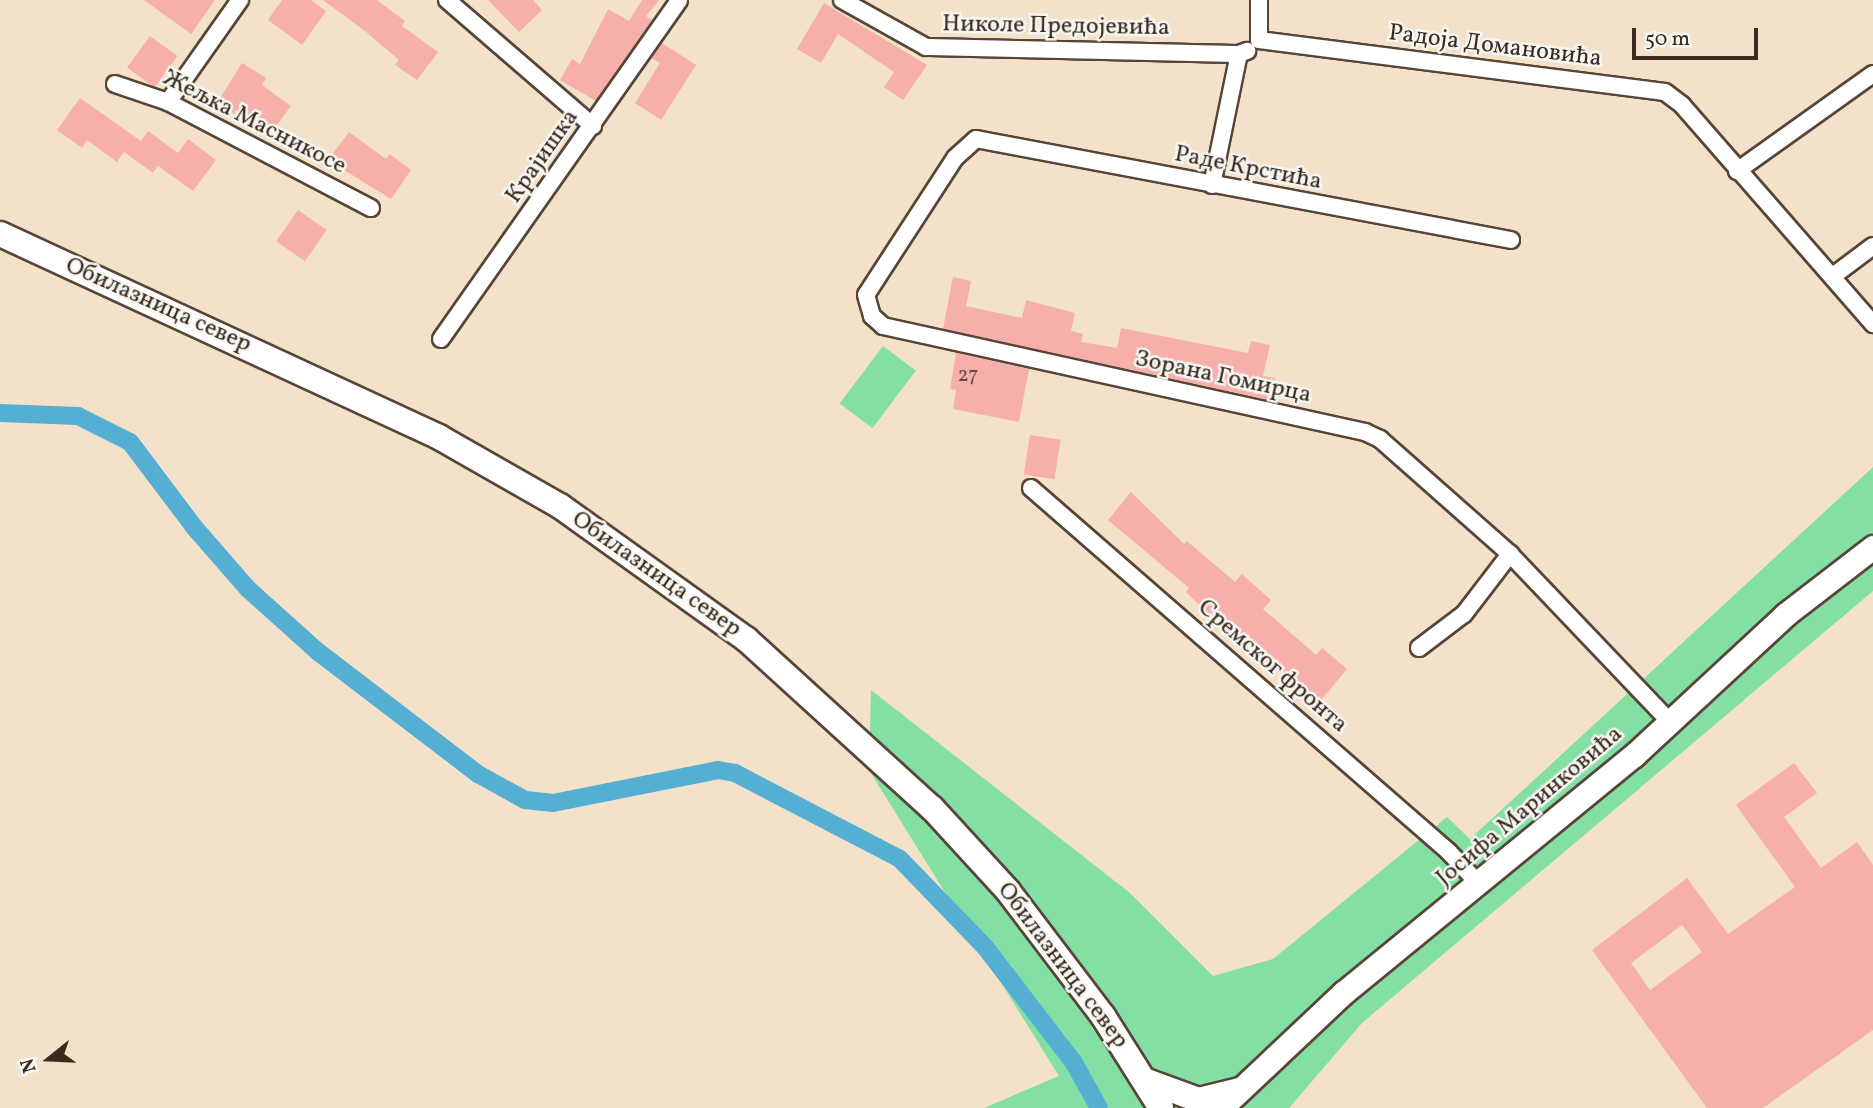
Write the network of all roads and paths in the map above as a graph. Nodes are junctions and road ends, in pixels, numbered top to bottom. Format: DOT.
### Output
graph roads {
  1 [pos="240,0"];
  2 [pos="447,0"];
  3 [pos="679,0"];
  4 [pos="842,0"];
  5 [pos="1259,0"];
  6 [pos="1259,40"];
  7 [pos="1239,54"];
  8 [pos="1873,74"];
  9 [pos="115,84"];
  10 [pos="168,102"];
  11 [pos="593,126"];
  12 [pos="976,139"];
  13 [pos="1737,171"];
  14 [pos="1212,185"];
  15 [pos="371,208"];
  16 [pos="0,234"];
  17 [pos="1511,240"];
  18 [pos="1873,246"];
  19 [pos="1833,276"];
  20 [pos="1873,324"];
  21 [pos="440,339"];
  22 [pos="1031,488"];
  23 [pos="1873,547"];
  24 [pos="1510,554"];
  25 [pos="1419,648"];
  26 [pos="1669,721"];
  27 [pos="1479,884"];
  28 [pos="1144,1080"];
  29 [pos="1239,1090"];
  30 [pos="1153,1108"];
  31 [pos="1161,1108"];
  32 [pos="1221,1108"];
  1 -- 10 [label="street"];
  2 -- 11 [label="street"];
  3 -- 11 [label="street, Крајишка"];
  4 -- 7 [label="street, Николе Предојевића"];
  5 -- 6 [label="street"];
  6 -- 7 [label="street"];
  6 -- 13 [label="street, Радоја Домановића"];
  7 -- 14 [label="street"];
  8 -- 13 [label="street"];
  9 -- 10 [label="street, Жељка Масникосе"];
  10 -- 15 [label="street, Жељка Масникосе"];
  11 -- 21 [label="street, Крајишка"];
  12 -- 14 [label="street, Раде Крстића"];
  12 -- 24 [label="street, Зорана Гомирца"];
  13 -- 19 [label="street, Радоја Домановића"];
  14 -- 17 [label="street, Раде Крстића"];
  16 -- 28 [label="main road, Обилазница север"];
  18 -- 19 [label="street"];
  19 -- 20 [label="street, Радоја Домановића"];
  22 -- 27 [label="street, Сремског фронта"];
  23 -- 26 [label="street, Јосифа Маринковића"];
  24 -- 25 [label="street"];
  24 -- 26 [label="street, Зорана Гомирца"];
  26 -- 27 [label="street, Јосифа Маринковића"];
  27 -- 29 [label="street, Јосифа Маринковића"];
  28 -- 29 [label="main road"];
  28 -- 30 [label="main road"];
  28 -- 31 [label="main road, Обилазница север"];
  29 -- 32 [label="street, Јосифа Маринковића"];
}
